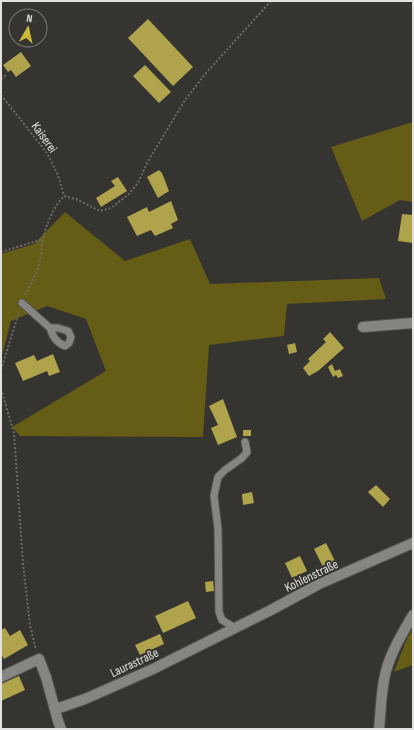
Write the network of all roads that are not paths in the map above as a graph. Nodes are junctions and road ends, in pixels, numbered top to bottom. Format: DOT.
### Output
graph roads {
  1 [pos="22,303"];
  2 [pos="413,322"];
  3 [pos="362,327"];
  4 [pos="50,328"];
  5 [pos="245,442"];
  6 [pos="413,543"];
  7 [pos="413,615"];
  8 [pos="235,628"];
  9 [pos="222,634"];
  10 [pos="1,676"];
  11 [pos="56,709"];
  12 [pos="61,729"];
  13 [pos="379,729"];
  1 -- 4 [label="lane"];
  2 -- 3 [label="street"];
  5 -- 8 [label="lane"];
  6 -- 8 [label="street, Kohlenstraße"];
  7 -- 13 [label="street"];
  8 -- 9 [label="street, Kohlenstraße"];
  9 -- 11 [label="street, Laurastraße"];
  10 -- 11 [label="street"];
  11 -- 12 [label="street"];
}
